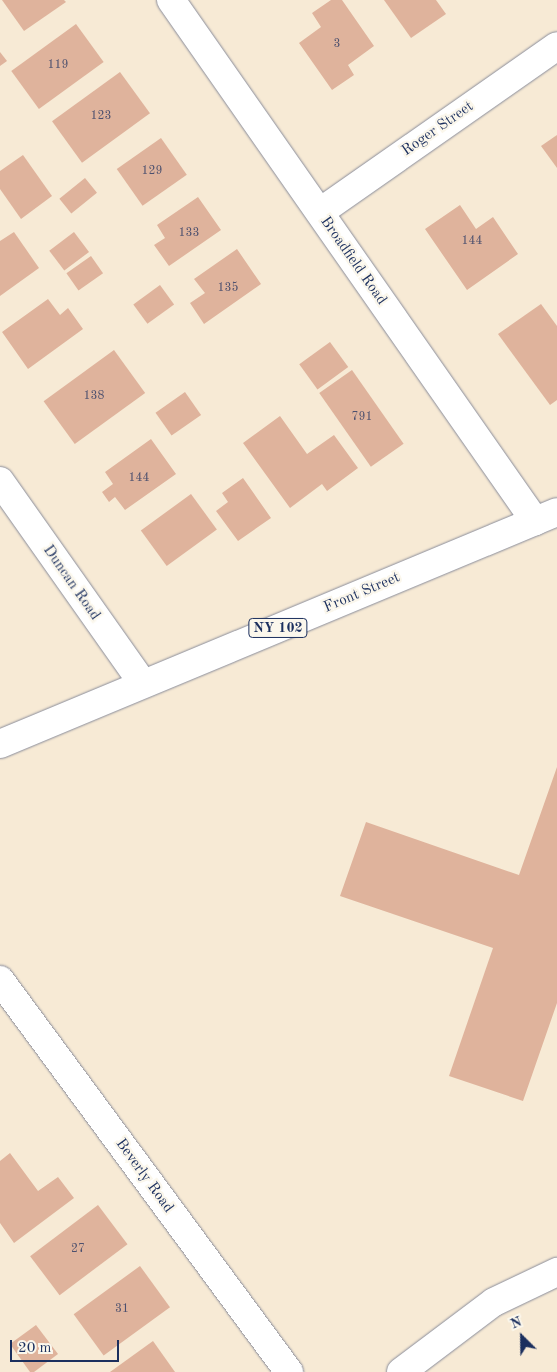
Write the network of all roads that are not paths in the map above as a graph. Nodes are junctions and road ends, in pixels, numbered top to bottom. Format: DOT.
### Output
graph roads {
  1 [pos="171,0"];
  2 [pos="557,46"];
  3 [pos="320,212"];
  4 [pos="0,481"];
  5 [pos="546,517"];
  6 [pos="143,684"];
  7 [pos="0,744"];
  8 [pos="0,980"];
  9 [pos="557,1272"];
  10 [pos="288,1372"];
  11 [pos="401,1372"];
  1 -- 3 [label="street, Broadfield Road"];
  2 -- 3 [label="street, Roger Street"];
  3 -- 5 [label="street, Broadfield Road"];
  4 -- 6 [label="street, Duncan Road"];
  5 -- 6 [label="street, Front Street / NY 102"];
  6 -- 7 [label="street, Front Street / NY 102"];
  8 -- 10 [label="street, Beverly Road"];
  9 -- 11 [label="street"];
}
